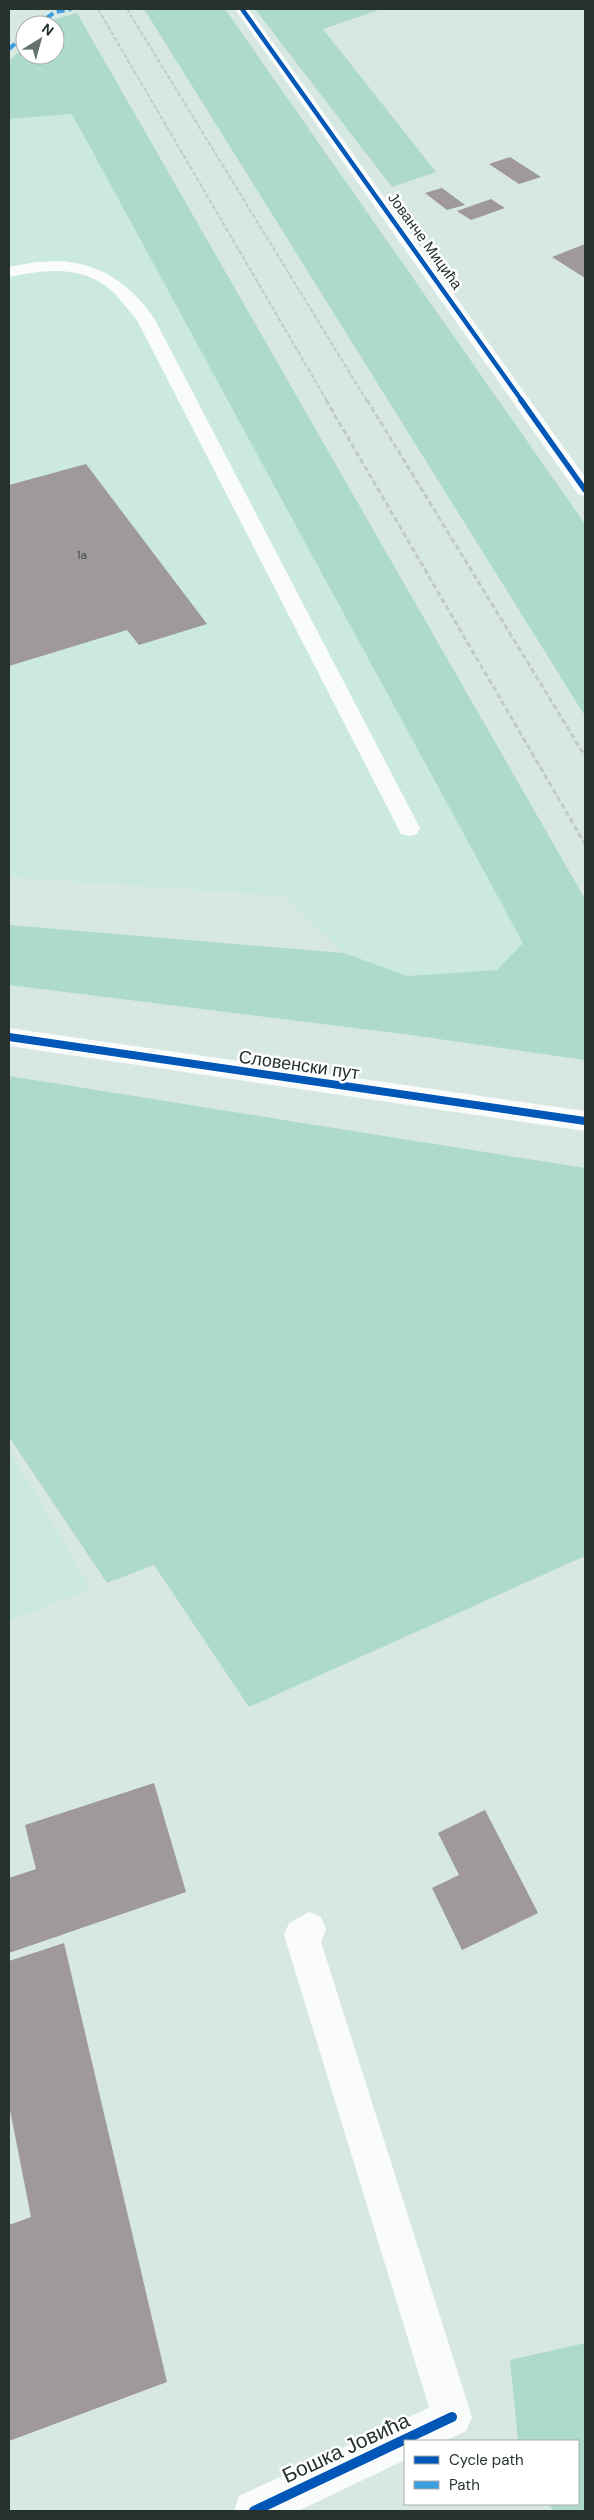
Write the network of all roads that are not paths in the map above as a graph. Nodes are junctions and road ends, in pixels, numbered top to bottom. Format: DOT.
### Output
graph roads {
  1 [pos="242,9"];
  2 [pos="9,272"];
  3 [pos="585,490"];
  4 [pos="409,828"];
  5 [pos="9,1037"];
  6 [pos="585,1121"];
  7 [pos="309,1929"];
  8 [pos="254,2511"];
  1 -- 3 [label="street, Јованче Мицића"];
  2 -- 4 [label="street"];
  5 -- 6 [label="street, Словенски пут"];
  7 -- 8 [label="street, Бошка Јовића"];
}
